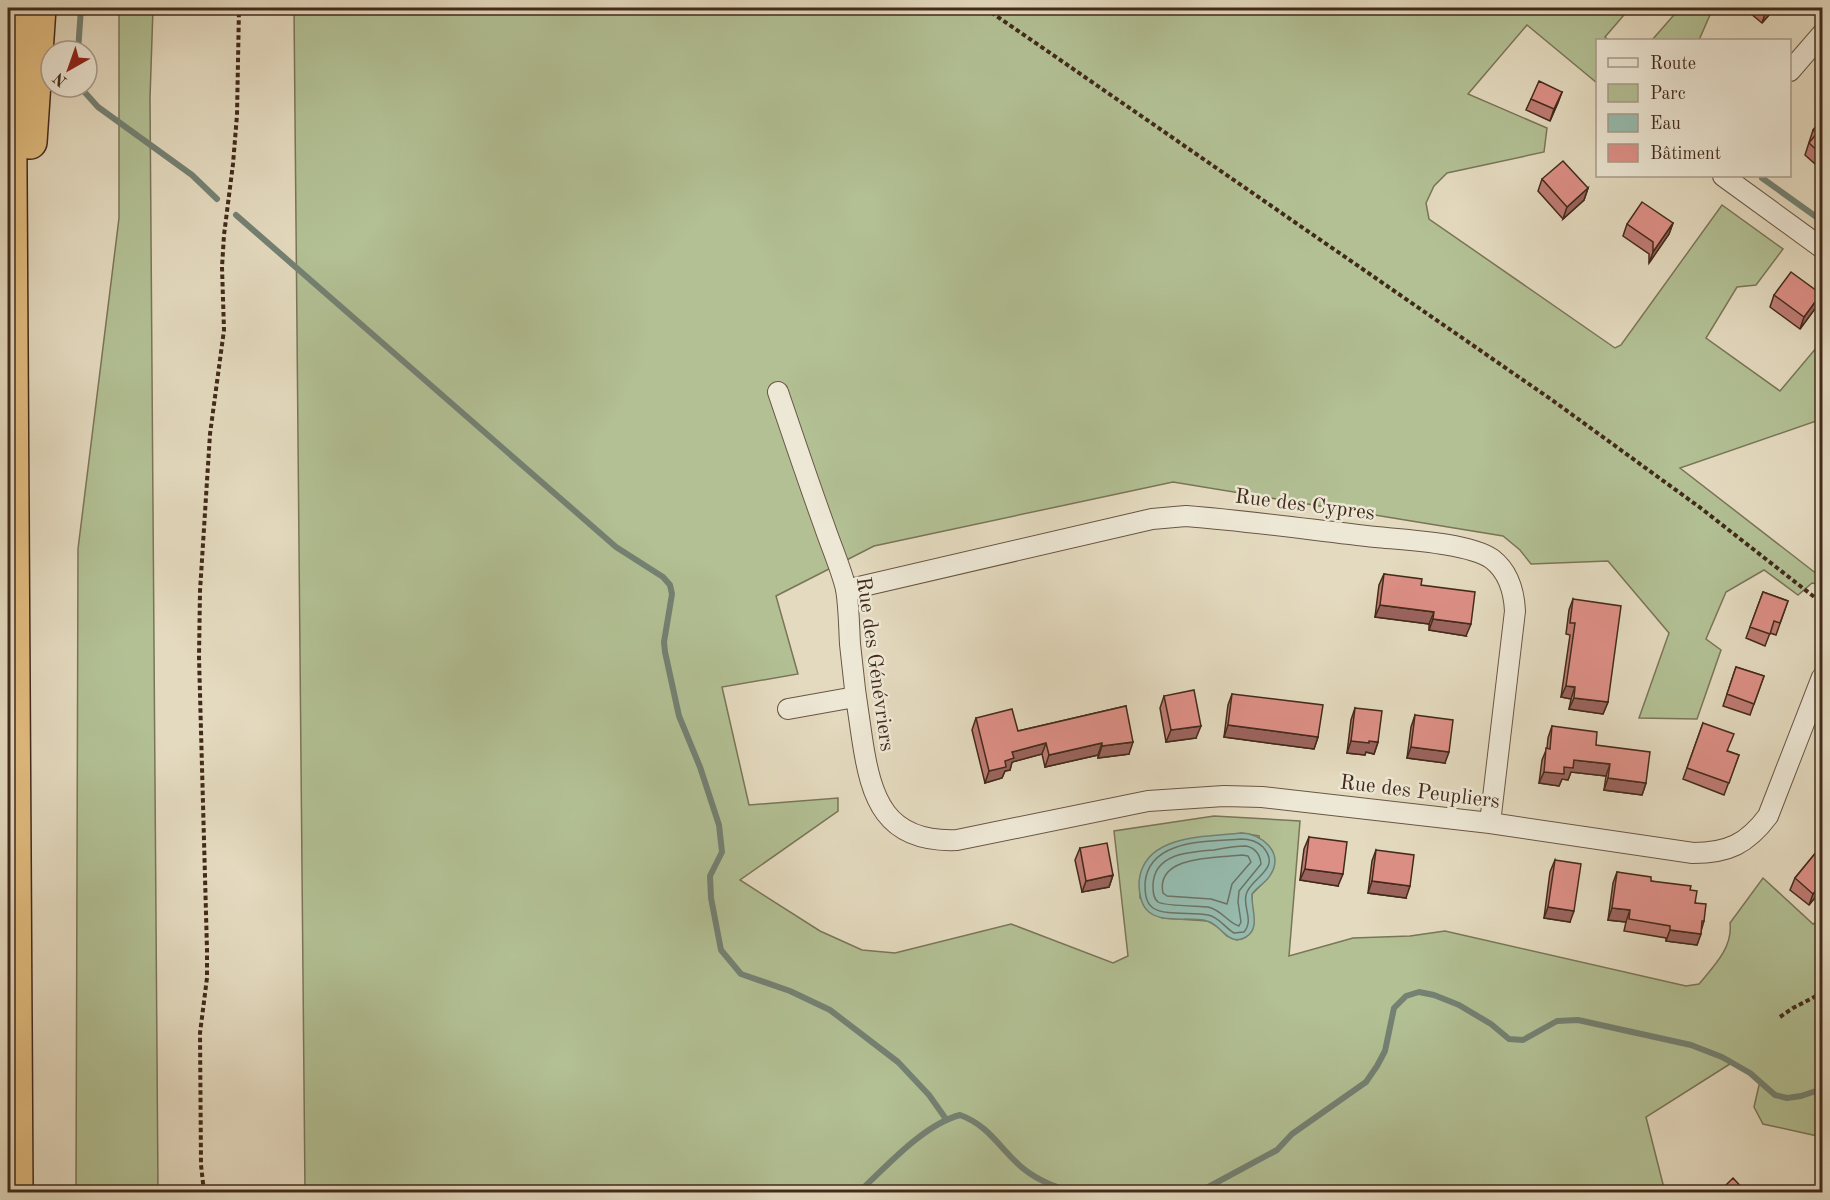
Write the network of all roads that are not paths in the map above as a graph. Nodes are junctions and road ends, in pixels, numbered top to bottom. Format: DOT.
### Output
graph roads {
  1 [pos="9,8"];
  2 [pos="39,8"];
  3 [pos="1822,34"];
  4 [pos="1791,70"];
  5 [pos="1724,177"];
  6 [pos="1822,248"];
  7 [pos="778,392"];
  8 [pos="11,401"];
  9 [pos="846,590"];
  10 [pos="1822,677"];
  11 [pos="855,696"];
  12 [pos="789,709"];
  13 [pos="1490,823"];
  14 [pos="907,831"];
  15 [pos="16,1192"];
  1 -- 8 [label="highway"];
  2 -- 8 [label="highway"];
  3 -- 4 [label="street"];
  5 -- 6 [label="street"];
  7 -- 9 [label="street, Rue des Génévriers"];
  8 -- 15 [label="highway"];
  9 -- 11 [label="street, Rue des Génévriers"];
  9 -- 13 [label="street, Rue des Cypres"];
  10 -- 13 [label="street, Rue des Peupliers"];
  11 -- 12 [label="street"];
  11 -- 14 [label="street, Rue des Génévriers"];
  13 -- 14 [label="street, Rue des Peupliers"];
}
